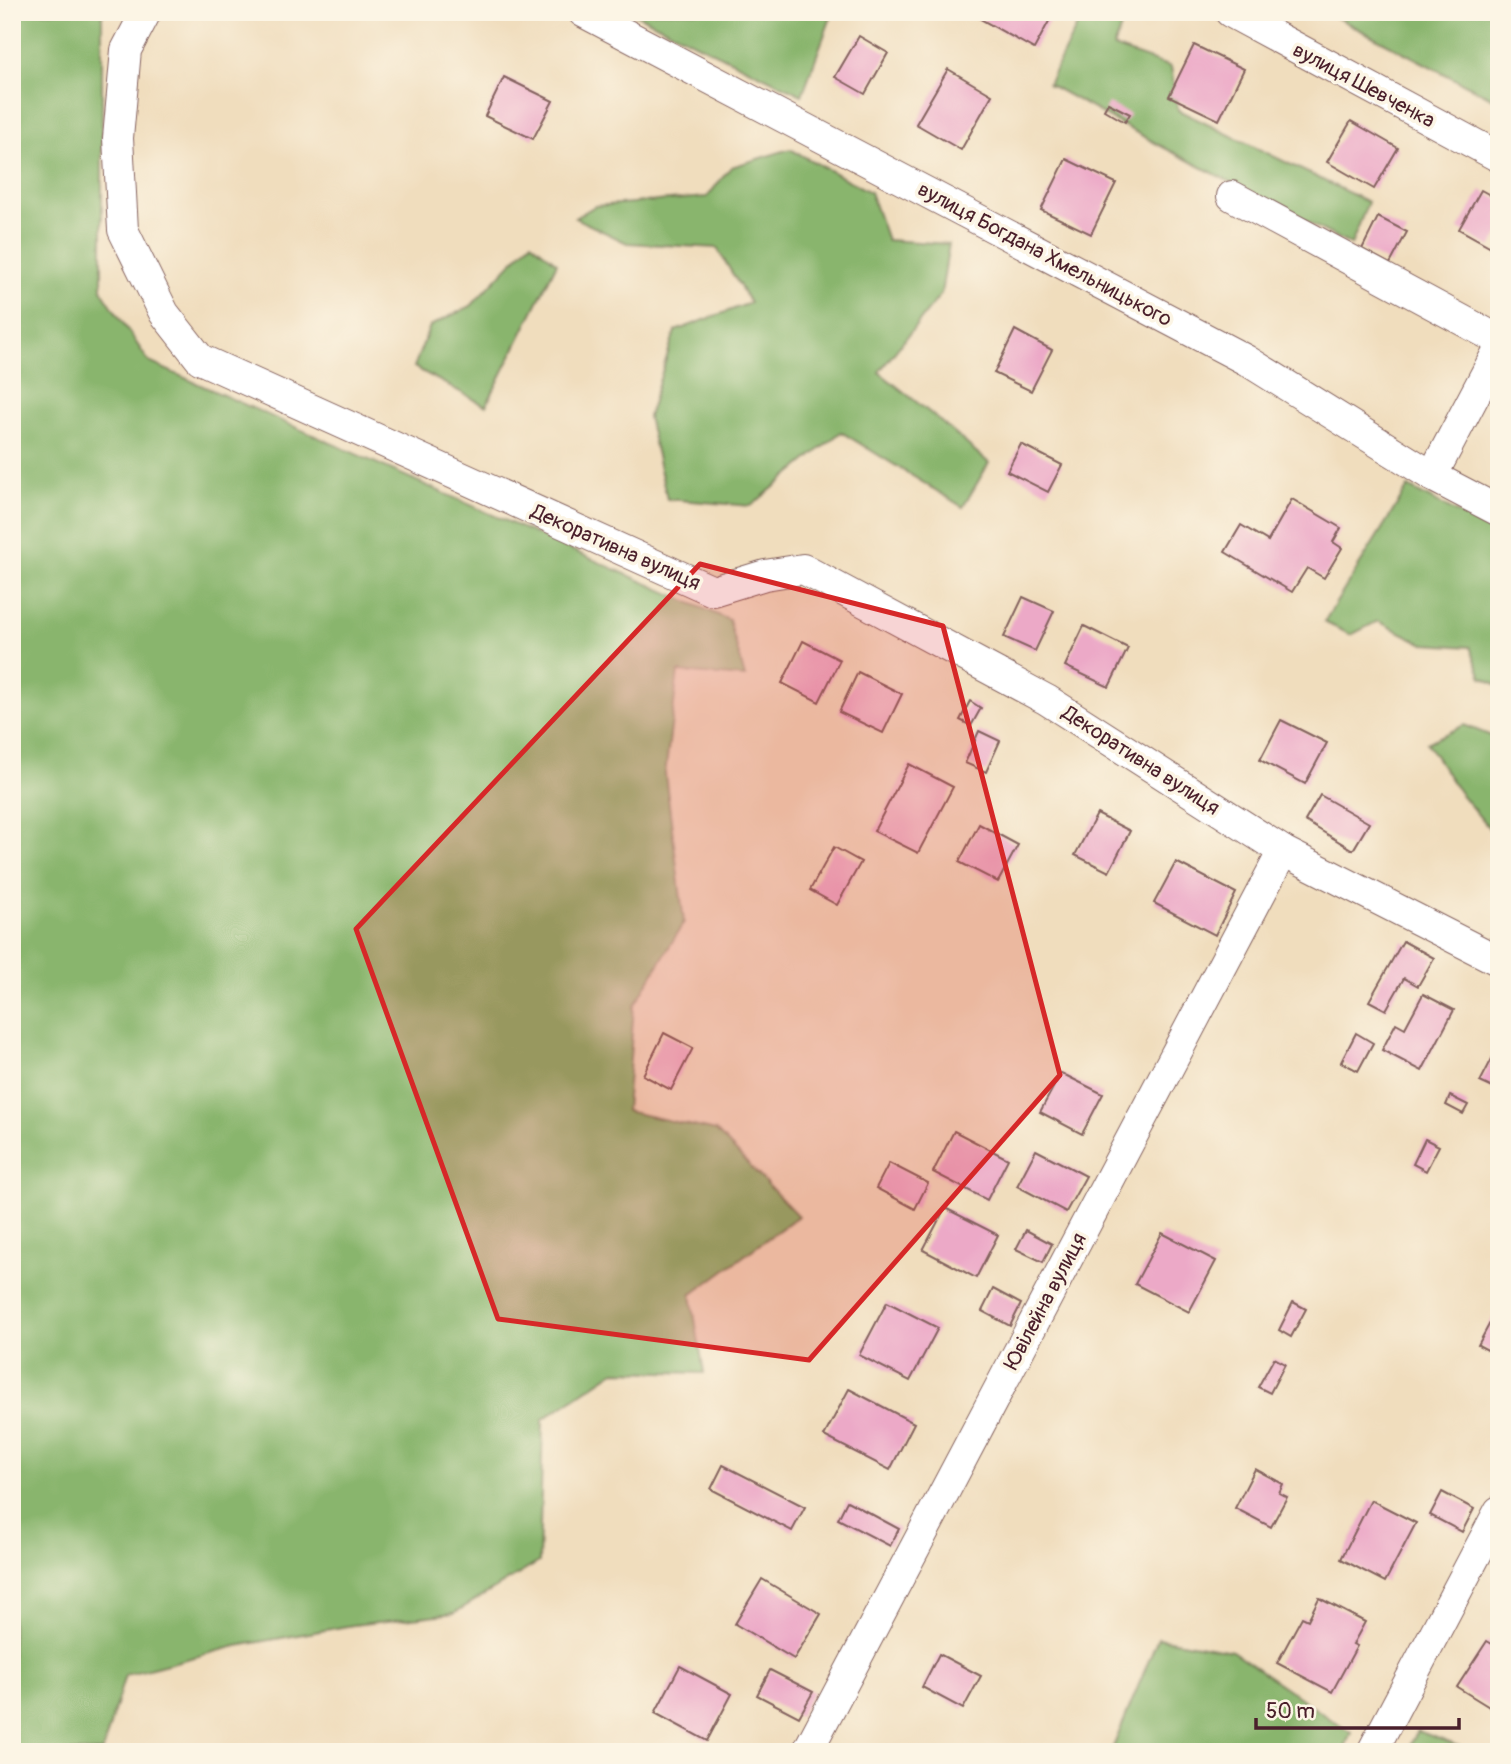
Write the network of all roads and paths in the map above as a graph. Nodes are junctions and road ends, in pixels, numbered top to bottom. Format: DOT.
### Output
graph roads {
  1 [pos="146,12"];
  2 [pos="583,12"];
  3 [pos="1230,12"];
  4 [pos="1499,157"];
  5 [pos="1232,196"];
  6 [pos="1499,340"];
  7 [pos="1499,349"];
  8 [pos="1432,476"];
  9 [pos="1499,511"];
  10 [pos="1283,851"];
  11 [pos="1499,961"];
  12 [pos="1499,1511"];
  13 [pos="807,1752"];
  14 [pos="1372,1752"];
  1 -- 10 [label="street, Декоративна вулиця"];
  2 -- 8 [label="street, вулиця Богдана Хмельницького"];
  3 -- 4 [label="street, вулиця Шевченка"];
  5 -- 6 [label="street"];
  7 -- 8 [label="street"];
  8 -- 9 [label="street, вулиця Богдана Хмельницького"];
  10 -- 11 [label="street, Декоративна вулиця"];
  10 -- 13 [label="street, Ювілейна вулиця"];
  12 -- 14 [label="street"];
}
